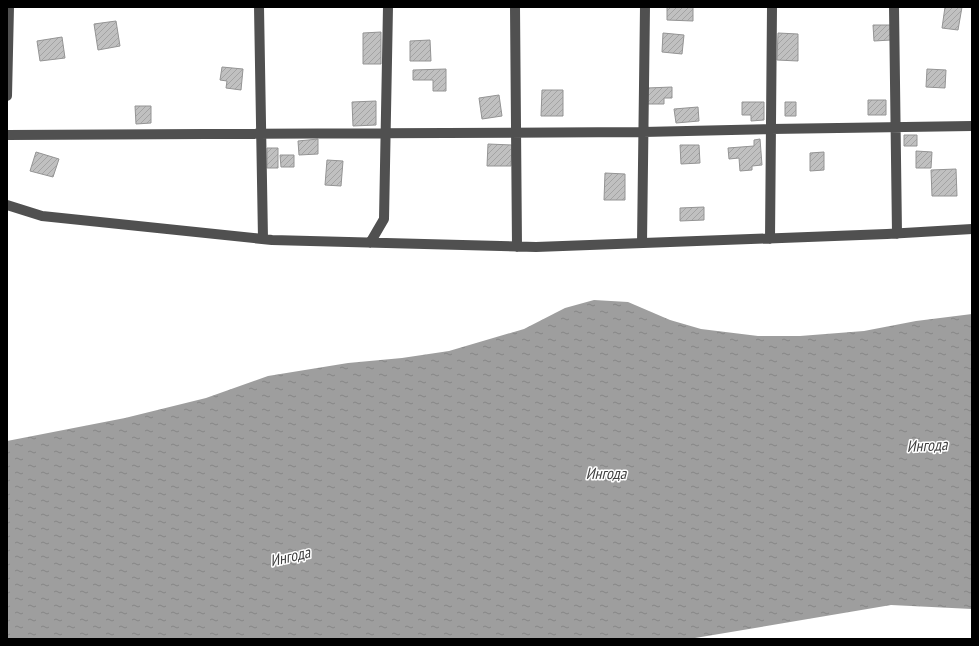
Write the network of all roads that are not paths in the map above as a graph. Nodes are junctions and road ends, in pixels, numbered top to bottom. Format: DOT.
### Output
graph roads {
  1 [pos="9,7"];
  2 [pos="259,7"];
  3 [pos="388,7"];
  4 [pos="514,7"];
  5 [pos="645,7"];
  6 [pos="772,7"];
  7 [pos="894,7"];
  8 [pos="7,96"];
  9 [pos="972,126"];
  10 [pos="895,128"];
  11 [pos="771,129"];
  12 [pos="516,132"];
  13 [pos="643,132"];
  14 [pos="261,133"];
  15 [pos="386,134"];
  16 [pos="7,135"];
  17 [pos="7,205"];
  18 [pos="972,229"];
  19 [pos="897,234"];
  20 [pos="263,239"];
  21 [pos="770,239"];
  22 [pos="370,243"];
  23 [pos="642,243"];
  24 [pos="517,247"];
  1 -- 8 [label="street"];
  2 -- 14 [label="street"];
  3 -- 15 [label="street"];
  4 -- 12 [label="street"];
  5 -- 13 [label="street"];
  6 -- 11 [label="street"];
  7 -- 10 [label="street"];
  9 -- 10 [label="street"];
  10 -- 11 [label="street"];
  10 -- 19 [label="street"];
  11 -- 13 [label="street"];
  11 -- 21 [label="street"];
  12 -- 13 [label="street"];
  12 -- 15 [label="street"];
  12 -- 24 [label="street"];
  13 -- 23 [label="street"];
  14 -- 15 [label="street"];
  14 -- 16 [label="street"];
  14 -- 20 [label="street"];
  15 -- 22 [label="street"];
  17 -- 20 [label="street"];
  18 -- 19 [label="street"];
  19 -- 21 [label="street"];
  20 -- 22 [label="street"];
  21 -- 23 [label="street"];
  22 -- 24 [label="street"];
  23 -- 24 [label="street"];
}
